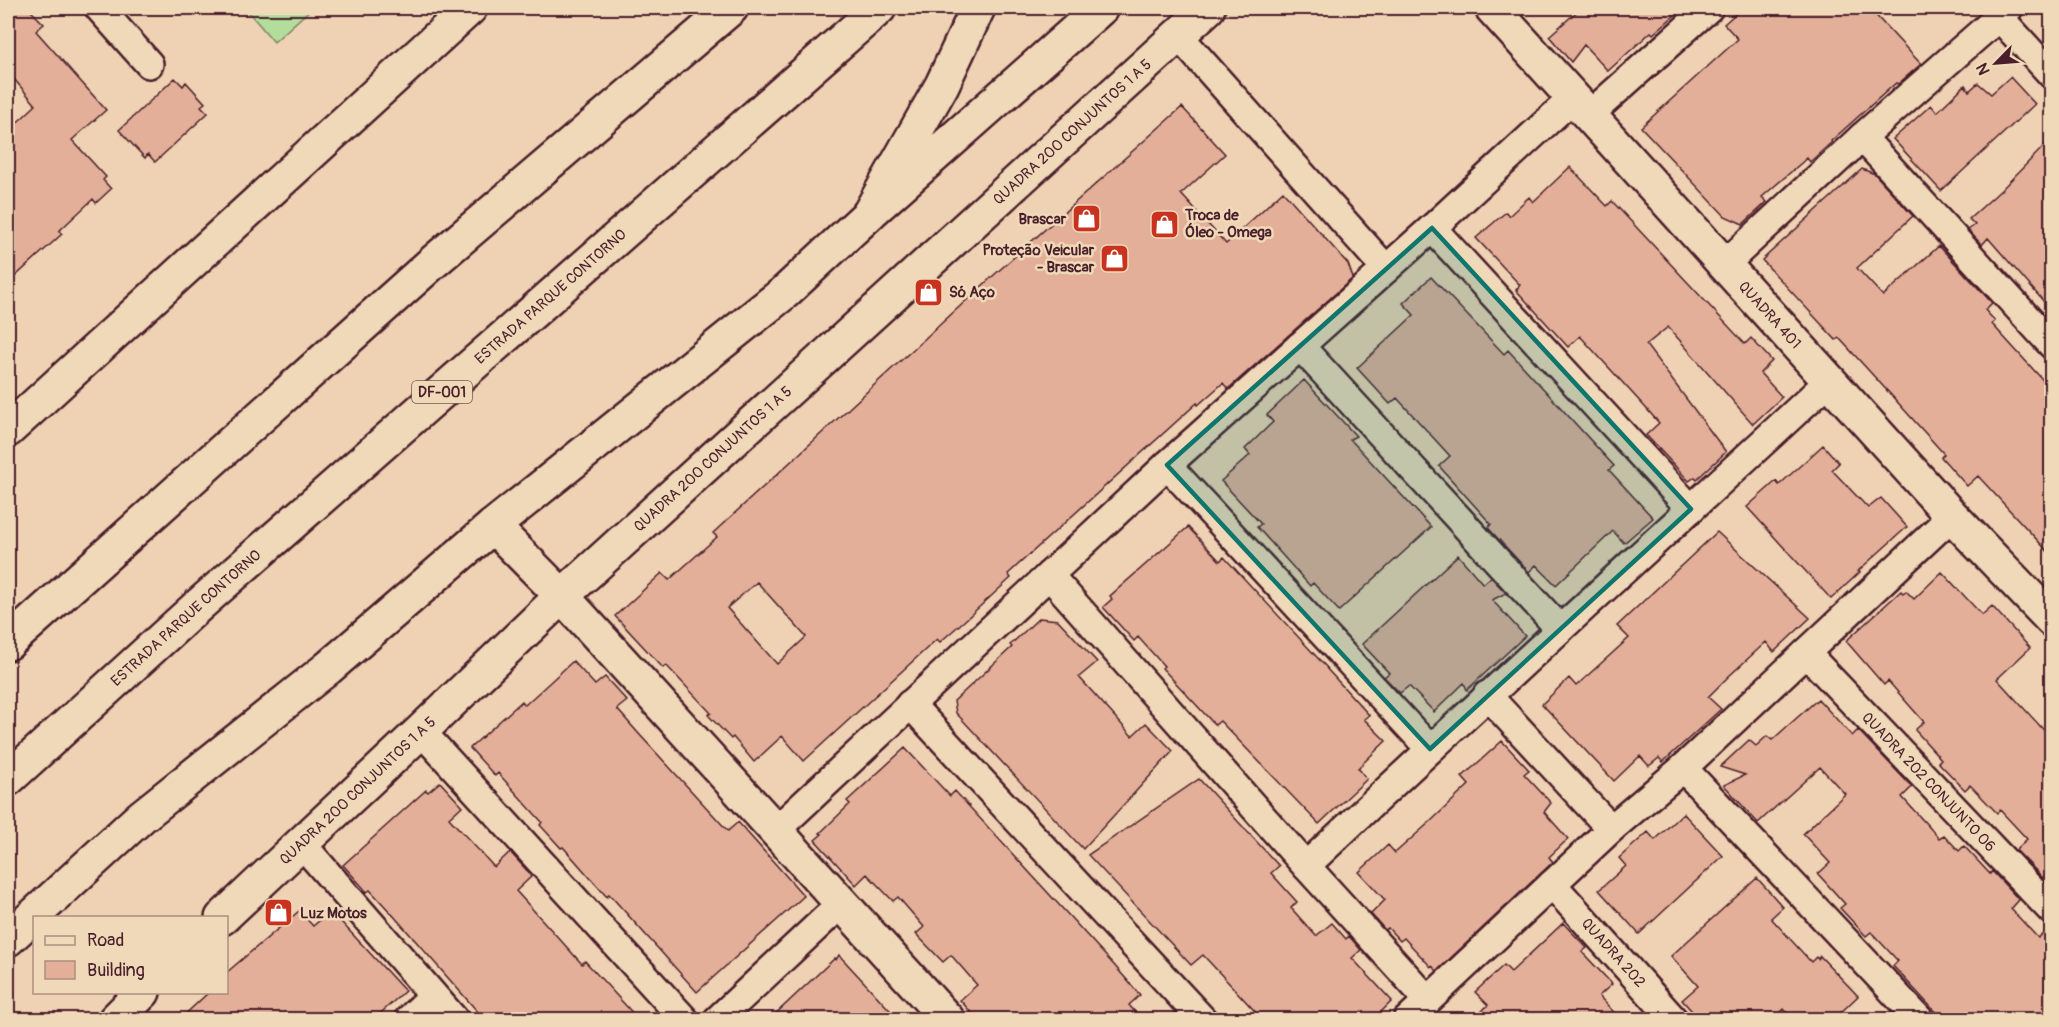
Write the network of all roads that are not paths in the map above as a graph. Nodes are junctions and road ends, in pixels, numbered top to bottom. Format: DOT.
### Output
graph roads {
  1 [pos="99,8"];
  2 [pos="470,8"];
  3 [pos="731,8"];
  4 [pos="879,8"];
  5 [pos="978,8"];
  6 [pos="1101,8"];
  7 [pos="1208,8"];
  8 [pos="1492,8"];
  9 [pos="1709,8"];
  10 [pos="2004,12"];
  11 [pos="1178,35"];
  12 [pos="149,64"];
  13 [pos="2052,75"];
  14 [pos="1581,106"];
  15 [pos="1862,137"];
  16 [pos="869,214"];
  17 [pos="1432,228"];
  18 [pos="1725,264"];
  19 [pos="1386,269"];
  20 [pos="2052,345"];
  21 [pos="1300,346"];
  22 [pos="1829,381"];
  23 [pos="8,430"];
  24 [pos="1167,465"];
  25 [pos="1691,509"];
  26 [pos="1952,516"];
  27 [pos="494,526"];
  28 [pos="1049,575"];
  29 [pos="562,596"];
  30 [pos="2052,621"];
  31 [pos="1560,628"];
  32 [pos="8,643"];
  33 [pos="1806,653"];
  34 [pos="1487,695"];
  35 [pos="910,704"];
  36 [pos="421,731"];
  37 [pos="1430,749"];
  38 [pos="1683,768"];
  39 [pos="8,779"];
  40 [pos="1611,829"];
  41 [pos="775,831"];
  42 [pos="300,843"];
  43 [pos="1306,866"];
  44 [pos="1552,884"];
  45 [pos="842,903"];
  46 [pos="2052,911"];
  47 [pos="33,916"];
  48 [pos="33,916"];
  49 [pos="224,916"];
  50 [pos="8,939"];
  51 [pos="142,994"];
  52 [pos="433,996"];
  53 [pos="1428,1000"];
  54 [pos="1672,1019"];
  55 [pos="115,1020"];
  56 [pos="408,1020"];
  57 [pos="455,1020"];
  58 [pos="685,1020"];
  59 [pos="717,1020"];
  60 [pos="948,1020"];
  61 [pos="1203,1020"];
  62 [pos="1407,1020"];
  63 [pos="1920,1020"];
  1 -- 12 [label="street"];
  2 -- 23 [label="main road"];
  3 -- 32 [label="main road"];
  4 -- 39 [label="main road, ESTRADA PARQUE CONTORNO / DF-001"];
  5 -- 16 [label="main road"];
  6 -- 16 [label="main road"];
  7 -- 11 [label="main road, QUADRA 200 CONJUNTOS 1 A 5"];
  8 -- 14 [label="main road, QUADRA 401"];
  9 -- 14 [label="street"];
  10 -- 13 [label="street"];
  10 -- 15 [label="street"];
  11 -- 19 [label="street"];
  11 -- 29 [label="main road, QUADRA 200 CONJUNTOS 1 A 5"];
  14 -- 17 [label="street"];
  14 -- 18 [label="main road, QUADRA 401"];
  15 -- 18 [label="street"];
  15 -- 20 [label="street"];
  16 -- 27 [label="main road"];
  17 -- 19 [label="street"];
  17 -- 25 [label="street"];
  18 -- 22 [label="main road, QUADRA 401"];
  19 -- 21 [label="street"];
  21 -- 24 [label="street"];
  21 -- 31 [label="street"];
  22 -- 25 [label="street"];
  22 -- 26 [label="main road, QUADRA 401"];
  24 -- 28 [label="street"];
  24 -- 37 [label="street"];
  25 -- 31 [label="street"];
  26 -- 30 [label="main road, QUADRA 401"];
  26 -- 33 [label="street"];
  27 -- 29 [label="main road"];
  27 -- 48 [label="main road"];
  28 -- 35 [label="street"];
  28 -- 43 [label="street"];
  29 -- 36 [label="main road, QUADRA 200 CONJUNTOS 1 A 5"];
  29 -- 41 [label="main road"];
  31 -- 34 [label="street"];
  33 -- 38 [label="street"];
  33 -- 46 [label="street, QUADRA 202 CONJUNTO 06"];
  34 -- 37 [label="street"];
  34 -- 40 [label="street"];
  35 -- 41 [label="street"];
  35 -- 61 [label="street"];
  36 -- 42 [label="main road, QUADRA 200 CONJUNTOS 1 A 5"];
  36 -- 58 [label="street"];
  37 -- 43 [label="street"];
  38 -- 40 [label="street"];
  38 -- 63 [label="street"];
  40 -- 44 [label="street"];
  41 -- 45 [label="main road"];
  42 -- 49 [label="main road, QUADRA 200 CONJUNTOS 1 A 5"];
  42 -- 52 [label="street"];
  43 -- 53 [label="street"];
  44 -- 53 [label="street"];
  44 -- 54 [label="street, QUADRA 202"];
  45 -- 59 [label="street"];
  45 -- 60 [label="main road"];
  47 -- 50 [label="main road"];
  51 -- 55 [label="main road"];
  52 -- 56 [label="street"];
  52 -- 57 [label="street"];
  53 -- 62 [label="street"];
}
